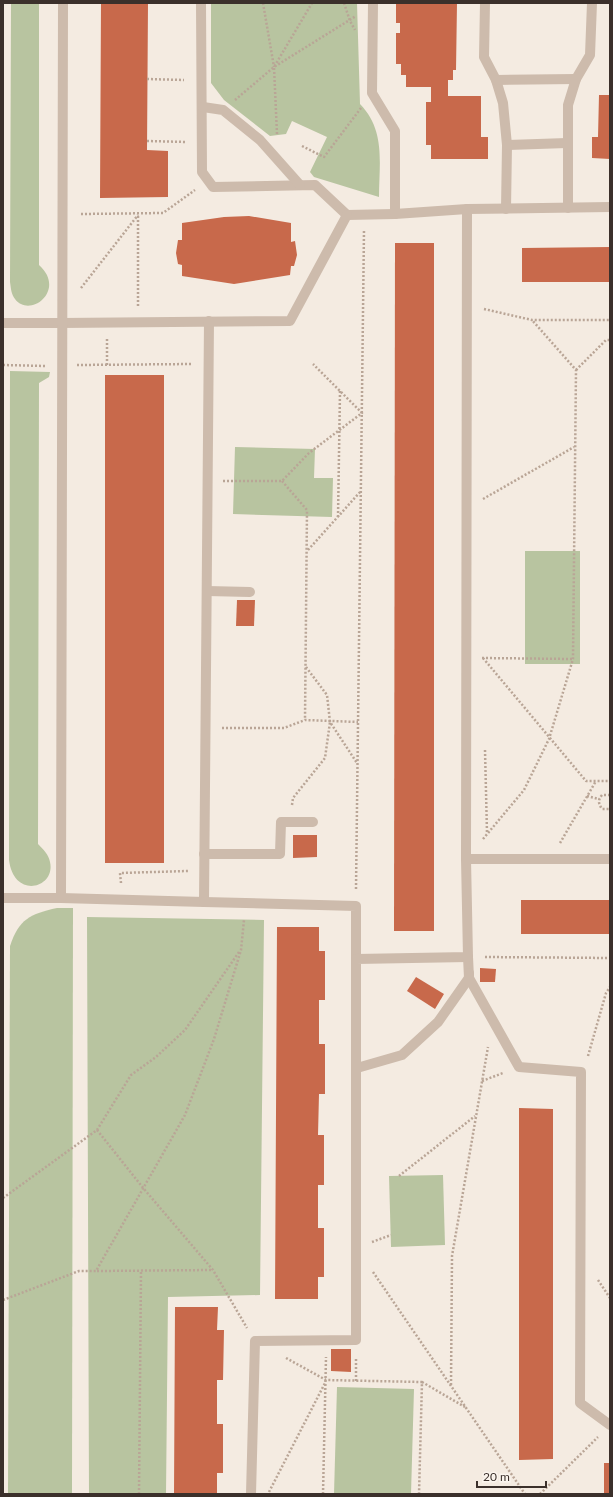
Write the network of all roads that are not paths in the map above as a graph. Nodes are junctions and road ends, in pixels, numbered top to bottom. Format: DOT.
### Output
graph roads {
  1 [pos="63,3"];
  2 [pos="200,3"];
  3 [pos="373,3"];
  4 [pos="485,3"];
  5 [pos="592,3"];
  6 [pos="576,79"];
  7 [pos="496,80"];
  8 [pos="203,107"];
  9 [pos="567,143"];
  10 [pos="507,145"];
  11 [pos="300,185"];
  12 [pos="610,207"];
  13 [pos="568,208"];
  14 [pos="467,209"];
  15 [pos="506,209"];
  16 [pos="395,214"];
  17 [pos="348,215"];
  18 [pos="209,321"];
  19 [pos="3,323"];
  20 [pos="61,323"];
  21 [pos="207,591"];
  22 [pos="250,592"];
  23 [pos="313,822"];
  24 [pos="204,854"];
  25 [pos="466,859"];
  26 [pos="610,859"];
  27 [pos="3,898"];
  28 [pos="61,898"];
  29 [pos="204,902"];
  30 [pos="468,957"];
  31 [pos="356,959"];
  32 [pos="469,978"];
  33 [pos="357,1068"];
  34 [pos="610,1425"];
  35 [pos="251,1494"];
  1 -- 20 [label="street"];
  2 -- 8 [label="street"];
  3 -- 16 [label="street"];
  4 -- 7 [label="street"];
  5 -- 6 [label="street"];
  6 -- 7 [label="street"];
  6 -- 9 [label="street"];
  7 -- 10 [label="street"];
  8 -- 11 [label="street"];
  8 -- 11 [label="street"];
  9 -- 10 [label="street"];
  9 -- 13 [label="street"];
  10 -- 15 [label="street"];
  11 -- 17 [label="street"];
  12 -- 13 [label="street"];
  13 -- 15 [label="street"];
  14 -- 15 [label="street"];
  14 -- 16 [label="street"];
  14 -- 25 [label="street"];
  16 -- 17 [label="street"];
  17 -- 18 [label="street"];
  18 -- 20 [label="street"];
  18 -- 21 [label="street"];
  19 -- 20 [label="street"];
  20 -- 28 [label="street"];
  21 -- 22 [label="street"];
  21 -- 24 [label="street"];
  23 -- 24 [label="street"];
  24 -- 29 [label="street"];
  25 -- 26 [label="street"];
  25 -- 30 [label="street"];
  27 -- 28 [label="street"];
  28 -- 29 [label="street"];
  29 -- 31 [label="street"];
  30 -- 31 [label="street"];
  30 -- 32 [label="street"];
  31 -- 33 [label="street"];
  32 -- 33 [label="street"];
  32 -- 34 [label="street"];
  33 -- 35 [label="street"];
}
